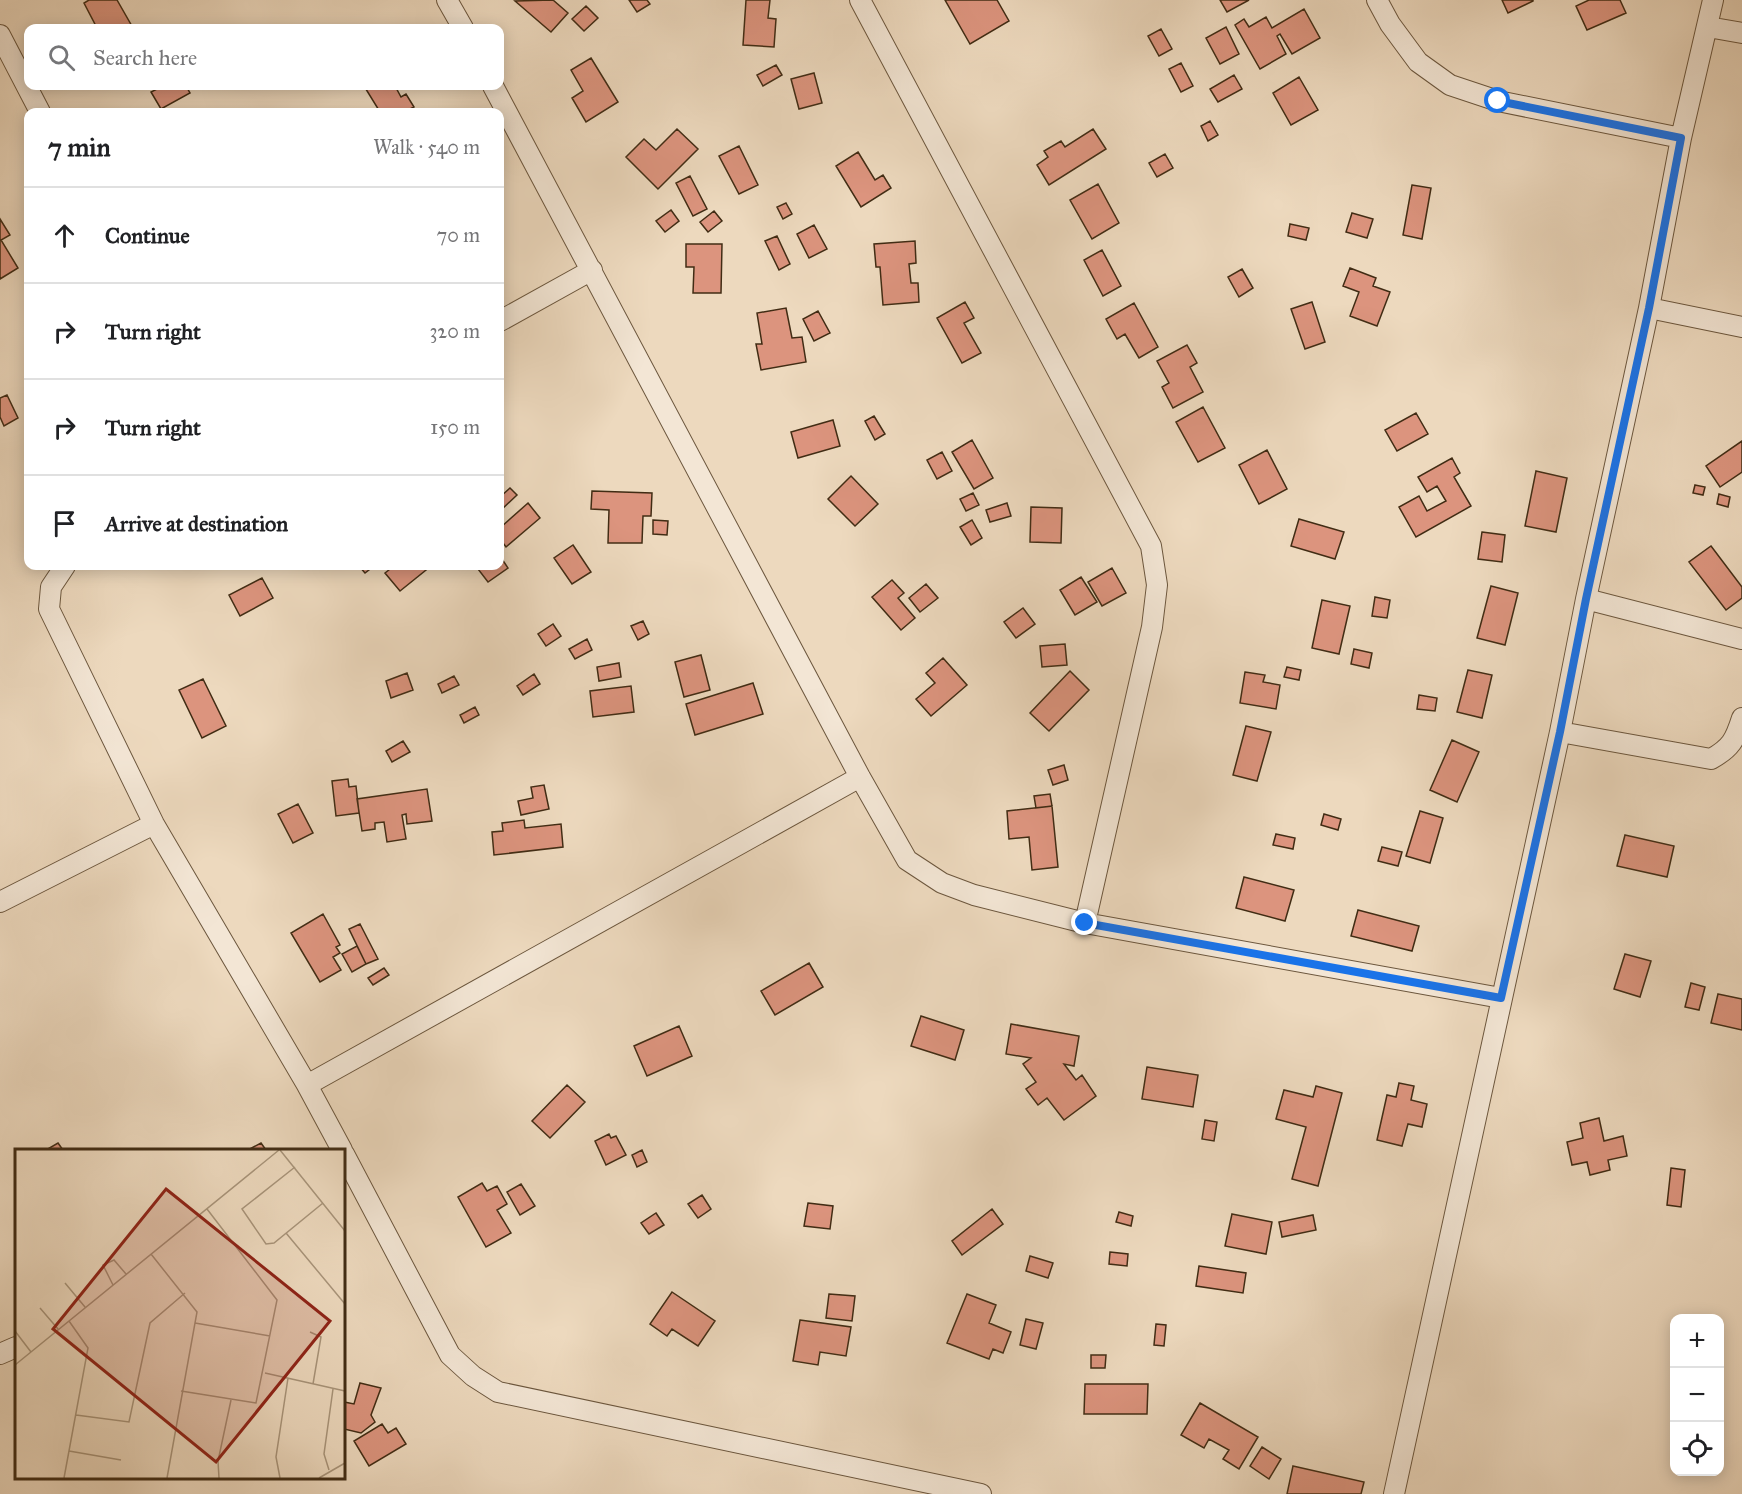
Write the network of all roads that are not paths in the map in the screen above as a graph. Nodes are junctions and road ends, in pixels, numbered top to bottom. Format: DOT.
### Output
graph roads {
  1 [pos="447,0"];
  2 [pos="860,0"];
  3 [pos="1377,0"];
  4 [pos="1713,0"];
  5 [pos="461,24"];
  6 [pos="1708,27"];
  7 [pos="1742,33"];
  8 [pos="0,35"];
  9 [pos="24,81"];
  10 [pos="29,90"];
  11 [pos="495,90"];
  12 [pos="38,108"];
  13 [pos="1681,138"];
  14 [pos="592,270"];
  15 [pos="1649,308"];
  16 [pos="504,319"];
  17 [pos="1742,327"];
  18 [pos="62,570"];
  19 [pos="1586,599"];
  20 [pos="1742,639"];
  21 [pos="1742,718"];
  22 [pos="1560,732"];
  23 [pos="860,777"];
  24 [pos="154,824"];
  25 [pos="0,902"];
  26 [pos="1085,923"];
  27 [pos="1501,998"];
  28 [pos="307,1085"];
  29 [pos="341,1149"];
  30 [pos="345,1156"];
  31 [pos="15,1347"];
  32 [pos="0,1354"];
  33 [pos="981,1494"];
  34 [pos="1394,1494"];
  1 -- 5 [label="street"];
  2 -- 26 [label="street"];
  3 -- 13 [label="street"];
  4 -- 6 [label="street"];
  6 -- 7 [label="street"];
  6 -- 13 [label="street"];
  8 -- 9 [label="street"];
  10 -- 12 [label="street"];
  11 -- 14 [label="street"];
  13 -- 15 [label="street"];
  14 -- 16 [label="street"];
  14 -- 23 [label="street"];
  15 -- 17 [label="street"];
  15 -- 19 [label="street"];
  18 -- 24 [label="street"];
  19 -- 20 [label="street"];
  19 -- 22 [label="street"];
  21 -- 22 [label="street"];
  22 -- 27 [label="street"];
  23 -- 26 [label="street"];
  23 -- 28 [label="street"];
  24 -- 25 [label="street"];
  24 -- 28 [label="street"];
  26 -- 27 [label="street"];
  27 -- 34 [label="street"];
  28 -- 29 [label="street"];
  30 -- 33 [label="street"];
  31 -- 32 [label="street"];
}
